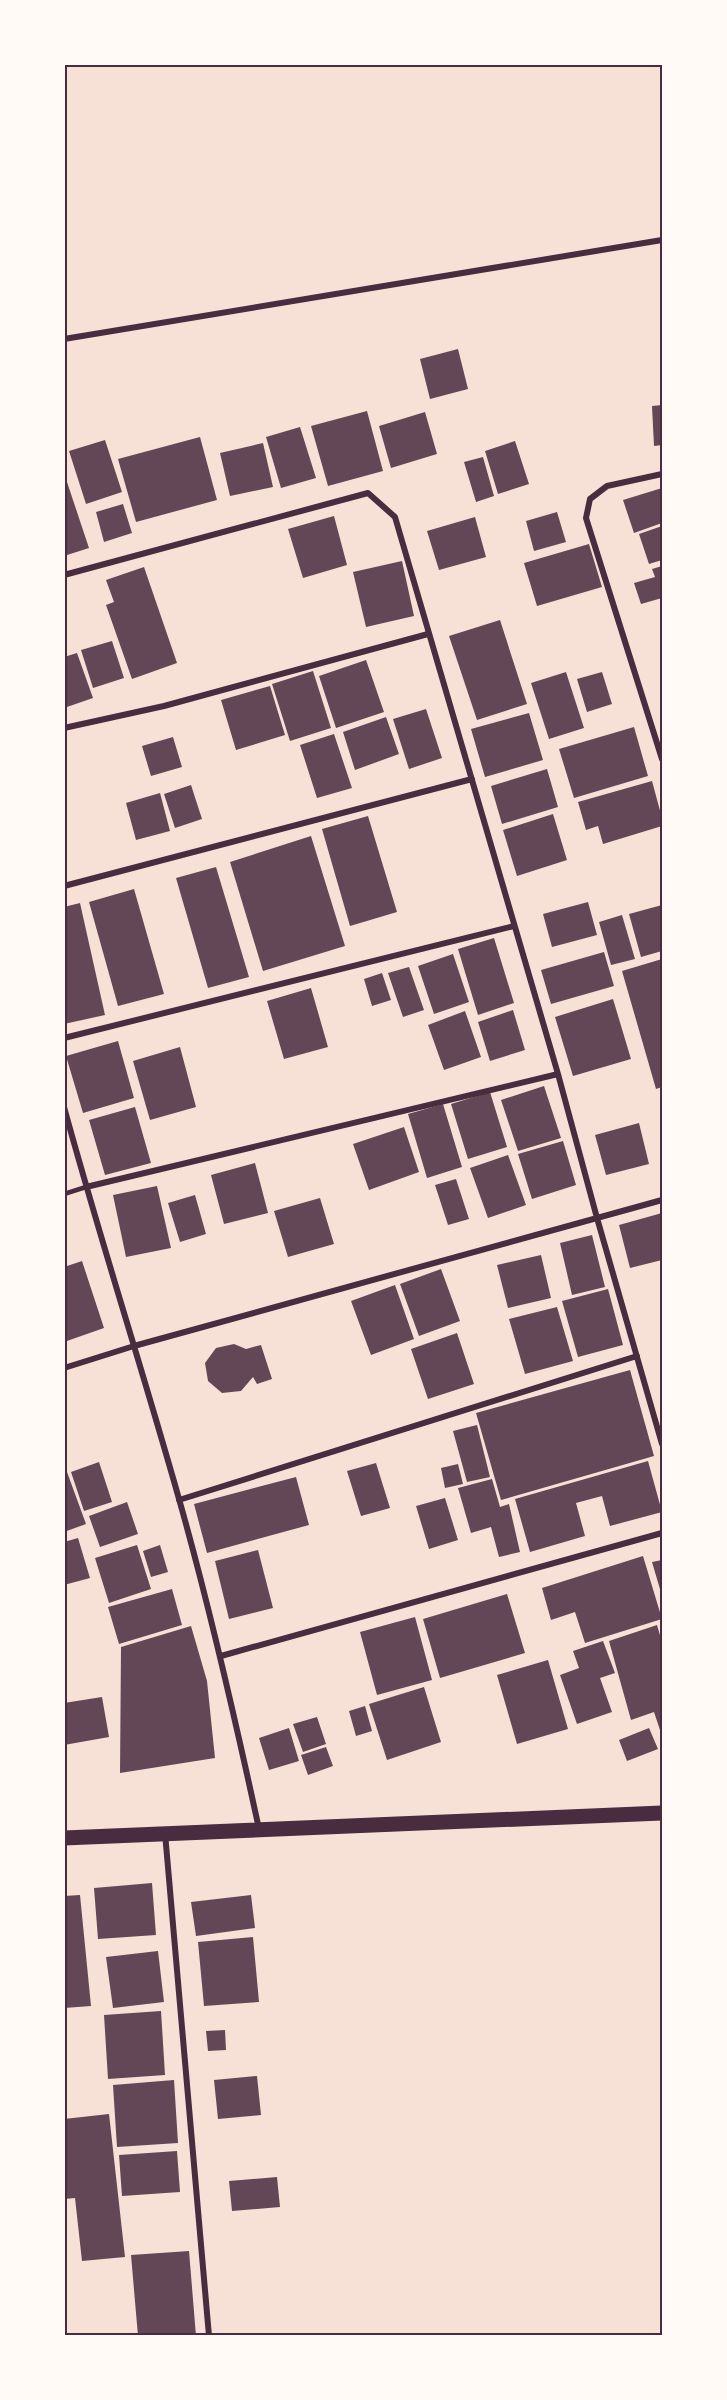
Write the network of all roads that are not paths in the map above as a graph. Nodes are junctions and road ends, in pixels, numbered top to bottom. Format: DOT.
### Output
graph roads {
  1 [pos="663,240"];
  2 [pos="64,339"];
  3 [pos="663,474"];
  4 [pos="64,575"];
  5 [pos="428,634"];
  6 [pos="64,728"];
  7 [pos="663,759"];
  8 [pos="472,779"];
  9 [pos="64,886"];
  10 [pos="514,926"];
  11 [pos="64,1038"];
  12 [pos="558,1074"];
  13 [pos="64,1107"];
  14 [pos="86,1187"];
  15 [pos="64,1194"];
  16 [pos="663,1200"];
  17 [pos="597,1218"];
  18 [pos="134,1346"];
  19 [pos="637,1356"];
  20 [pos="64,1368"];
  21 [pos="663,1444"];
  22 [pos="179,1500"];
  23 [pos="663,1533"];
  24 [pos="221,1656"];
  25 [pos="663,1813"];
  26 [pos="259,1829"];
  27 [pos="165,1833"];
  28 [pos="64,1838"];
  29 [pos="209,2336"];
  1 -- 2 [label="street"];
  3 -- 7 [label="street"];
  4 -- 5 [label="street"];
  5 -- 6 [label="street"];
  5 -- 8 [label="street"];
  8 -- 9 [label="street"];
  8 -- 10 [label="street"];
  10 -- 11 [label="street"];
  10 -- 12 [label="street"];
  12 -- 14 [label="street"];
  12 -- 17 [label="street"];
  13 -- 14 [label="street"];
  14 -- 15 [label="lane"];
  14 -- 18 [label="street"];
  16 -- 17 [label="street"];
  17 -- 18 [label="street"];
  17 -- 19 [label="street"];
  18 -- 20 [label="street"];
  18 -- 22 [label="street"];
  19 -- 21 [label="street"];
  19 -- 22 [label="street"];
  22 -- 24 [label="street"];
  23 -- 24 [label="street"];
  24 -- 26 [label="street"];
  25 -- 26 [label="main road"];
  26 -- 27 [label="main road"];
  27 -- 28 [label="main road"];
  27 -- 29 [label="street"];
}
